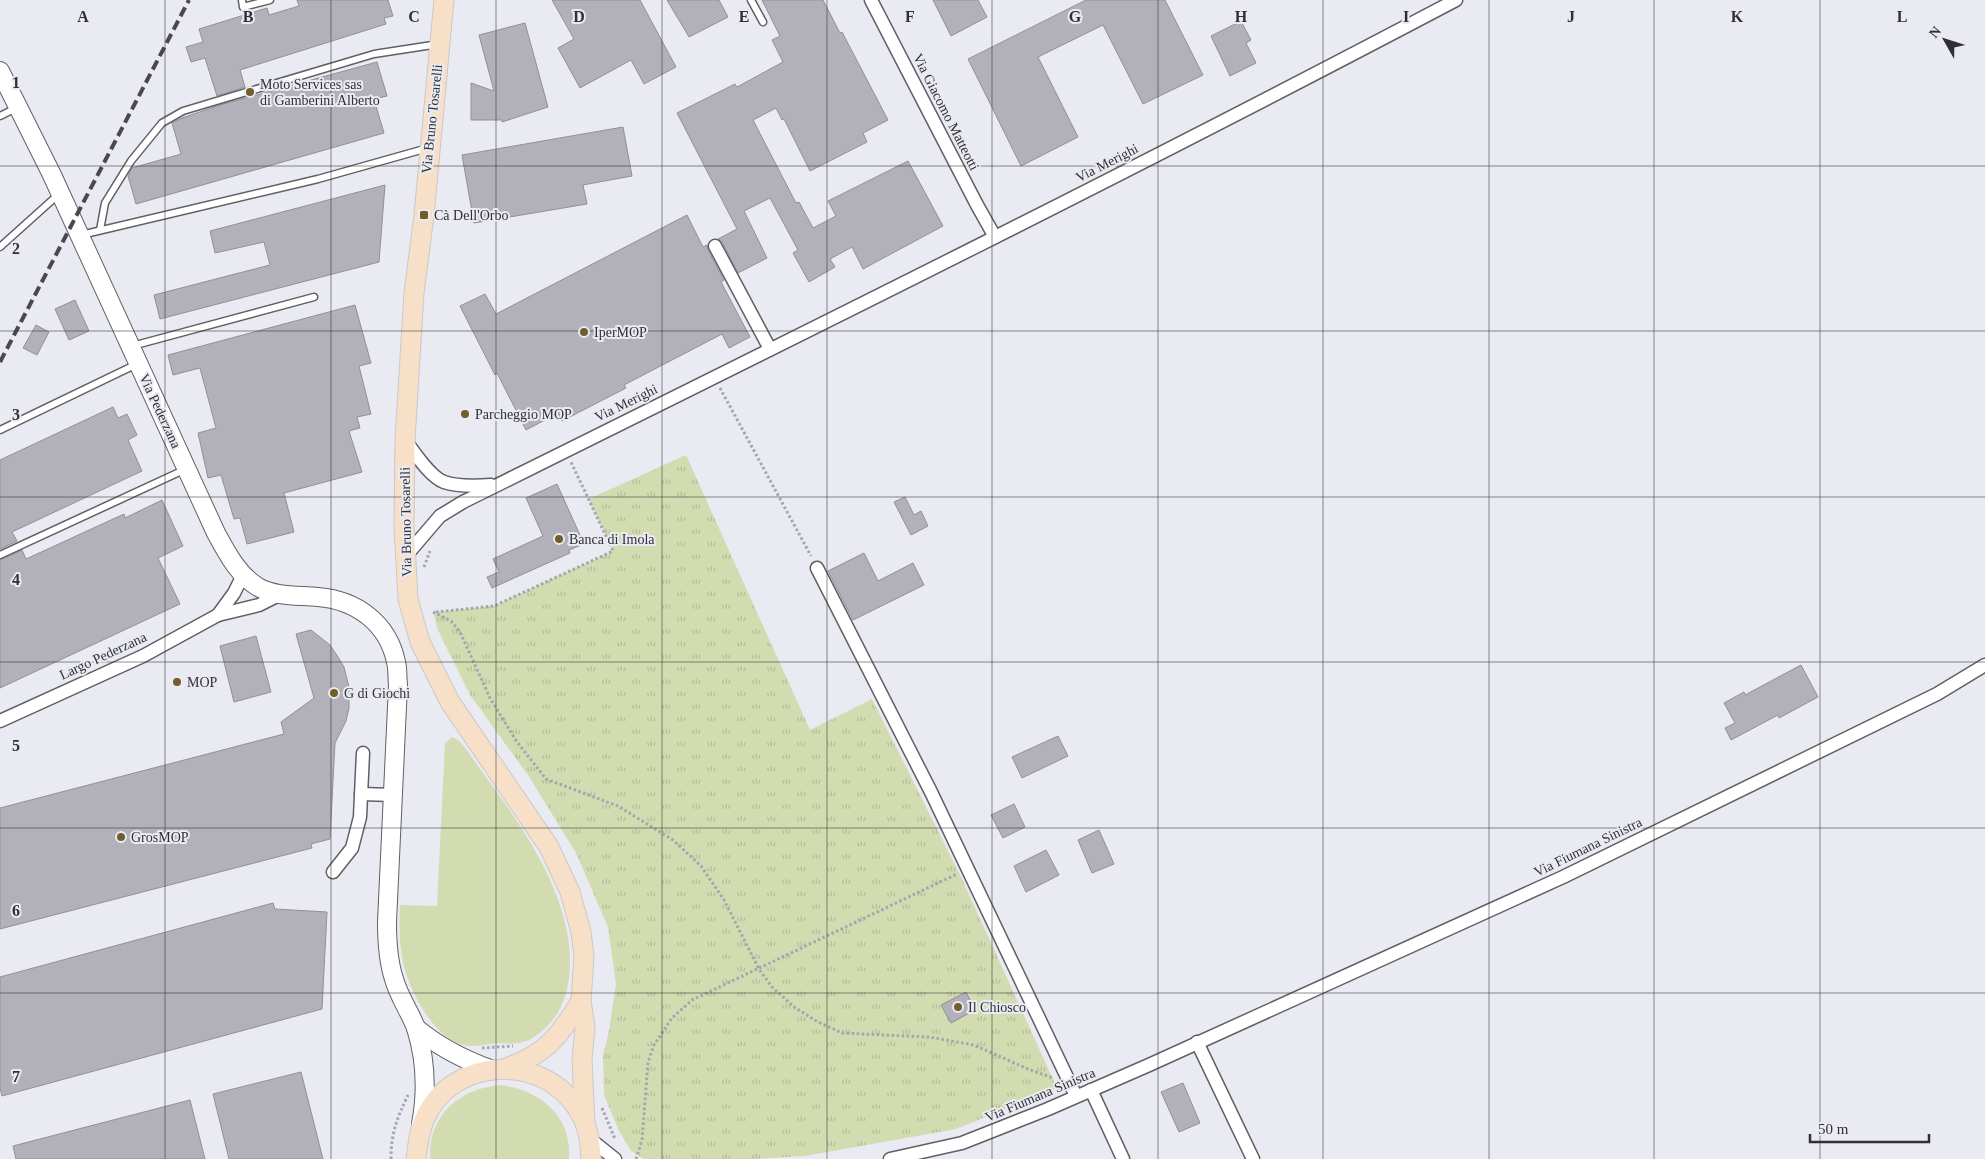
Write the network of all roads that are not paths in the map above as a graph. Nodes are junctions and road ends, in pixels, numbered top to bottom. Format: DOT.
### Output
graph roads {
  1 [pos="242,0"];
  2 [pos="270,0"];
  3 [pos="444,0"];
  4 [pos="751,0"];
  5 [pos="871,0"];
  6 [pos="1456,0"];
  7 [pos="763,22"];
  8 [pos="440,44"];
  9 [pos="0,71"];
  10 [pos="19,106"];
  11 [pos="0,116"];
  12 [pos="429,148"];
  13 [pos="60,193"];
  14 [pos="100,230"];
  15 [pos="80,235"];
  16 [pos="995,237"];
  17 [pos="715,246"];
  18 [pos="0,247"];
  19 [pos="314,297"];
  20 [pos="131,347"];
  21 [pos="770,349"];
  22 [pos="138,363"];
  23 [pos="0,430"];
  24 [pos="405,440"];
  25 [pos="187,469"];
  26 [pos="496,485"];
  27 [pos="0,555"];
  28 [pos="405,557"];
  29 [pos="817,568"];
  30 [pos="243,574"];
  31 [pos="280,594"];
  32 [pos="218,615"];
  33 [pos="1985,665"];
  34 [pos="0,721"];
  35 [pos="363,753"];
  36 [pos="362,794"];
  37 [pos="393,795"];
  38 [pos="332,872"];
  39 [pos="581,1001"];
  40 [pos="416,1028"];
  41 [pos="1197,1042"];
  42 [pos="498,1069"];
  43 [pos="1091,1090"];
  44 [pos="1076,1096"];
  45 [pos="588,1130"];
  46 [pos="419,1136"];
  47 [pos="416,1159"];
  48 [pos="591,1159"];
  49 [pos="615,1159"];
  50 [pos="890,1159"];
  51 [pos="1123,1159"];
  52 [pos="1253,1159"];
  1 -- 2 [label="lane"];
  3 -- 8 [label="main road, Via Bruno Tosarelli"];
  4 -- 7 [label="lane"];
  5 -- 16 [label="street, Via Giacomo Matteotti"];
  6 -- 16 [label="street, Via Merighi"];
  8 -- 12 [label="main road, Via Bruno Tosarelli"];
  8 -- 14 [label="lane"];
  9 -- 10 [label="main road, Via Pederzana"];
  10 -- 11 [label="lane"];
  10 -- 13 [label="main road, Via Pederzana"];
  12 -- 14 [label="lane"];
  12 -- 24 [label="main road, Via Bruno Tosarelli"];
  13 -- 15 [label="main road, Via Pederzana"];
  13 -- 18 [label="lane"];
  14 -- 15 [label="lane"];
  15 -- 20 [label="main road, Via Pederzana"];
  16 -- 21 [label="street, Via Merighi"];
  17 -- 21 [label="street"];
  19 -- 20 [label="lane"];
  20 -- 22 [label="main road, Via Pederzana"];
  21 -- 26 [label="street, Via Merighi"];
  22 -- 23 [label="lane"];
  22 -- 25 [label="main road, Via Pederzana"];
  24 -- 26 [label="street, Via Merighi"];
  24 -- 28 [label="main road, Via Bruno Tosarelli"];
  25 -- 27 [label="lane"];
  25 -- 30 [label="main road, Via Pederzana"];
  26 -- 28 [label="street, Via Merighi"];
  28 -- 39 [label="main road, Via Bruno Tosarelli"];
  29 -- 44 [label="street"];
  30 -- 31 [label="main road, Via Pederzana"];
  30 -- 32 [label="street, Largo Pederzana"];
  31 -- 32 [label="street, Largo Pederzana"];
  31 -- 37 [label="main road, Via Pederzana"];
  32 -- 34 [label="street, Largo Pederzana"];
  33 -- 41 [label="street, Via Fiumana Sinistra"];
  35 -- 36 [label="street"];
  36 -- 37 [label="street"];
  36 -- 38 [label="street"];
  37 -- 40 [label="main road"];
  39 -- 42 [label="main road"];
  39 -- 45 [label="main road, Via Bruno Tosarelli"];
  40 -- 42 [label="main road"];
  40 -- 46 [label="main road"];
  41 -- 43 [label="street, Via Fiumana Sinistra"];
  41 -- 52 [label="street"];
  42 -- 45 [label="main road"];
  42 -- 46 [label="main road"];
  43 -- 44 [label="street, Via Fiumana Sinistra"];
  43 -- 51 [label="street"];
  44 -- 50 [label="street, Via Fiumana Sinistra"];
  45 -- 48 [label="main road, Via Bruno Tosarelli"];
  45 -- 49 [label="street"];
  46 -- 47 [label="main road"];
}
